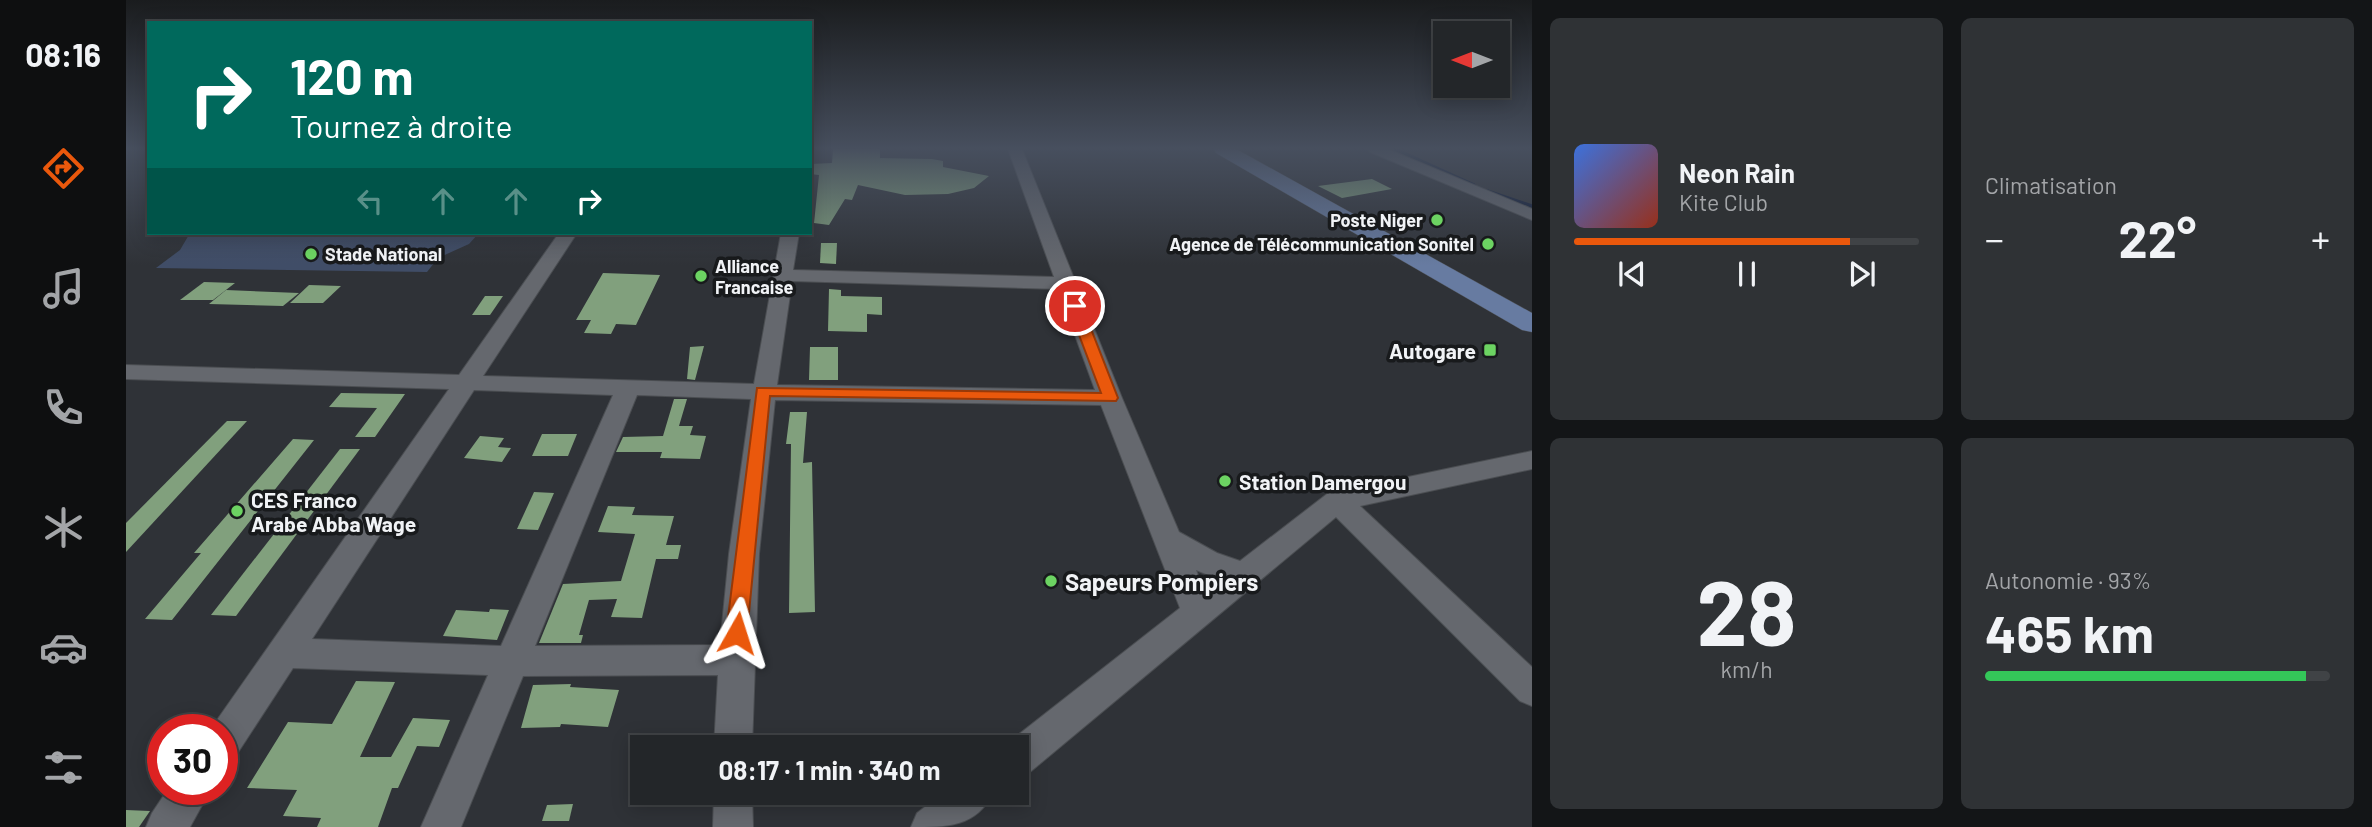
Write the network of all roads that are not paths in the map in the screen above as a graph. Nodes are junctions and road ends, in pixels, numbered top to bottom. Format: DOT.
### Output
graph roads {
  1 [pos="1030,188"];
  2 [pos="1292,188"];
  3 [pos="1467,188"];
  4 [pos="1532,215"];
  5 [pos="567,235"];
  6 [pos="790,235"];
  7 [pos="783,275"];
  8 [pos="1066,283"];
  9 [pos="1526,318"];
  10 [pos="126,372"];
  11 [pos="467,383"];
  12 [pos="628,388"];
  13 [pos="763,391"];
  14 [pos="1110,398"];
  15 [pos="1532,460"];
  16 [pos="1337,501"];
  17 [pos="1168,539"];
  18 [pos="1245,576"];
  19 [pos="1199,614"];
  20 [pos="284,653"];
  21 [pos="734,660"];
  22 [pos="510,661"];
  23 [pos="1532,690"];
  24 [pos="238,721"];
  25 [pos="733,735"];
  26 [pos="1029,749"];
  27 [pos="181,805"];
  28 [pos="733,805"];
  29 [pos="959,805"];
  30 [pos="166,827"];
  31 [pos="441,827"];
  32 [pos="733,827"];
  33 [pos="931,827"];
  1 -- 8 [label="street"];
  2 -- 9 [label="main road"];
  3 -- 4 [label="street"];
  5 -- 11 [label="street"];
  6 -- 7 [label="street"];
  7 -- 8 [label="street"];
  7 -- 13 [label="street"];
  8 -- 14 [label="street"];
  10 -- 11 [label="street"];
  11 -- 12 [label="street"];
  11 -- 20 [label="street"];
  12 -- 13 [label="street"];
  12 -- 22 [label="street"];
  13 -- 14 [label="street"];
  13 -- 21 [label="street"];
  14 -- 17 [label="street"];
  15 -- 16 [label="street"];
  16 -- 18 [label="street"];
  16 -- 23 [label="street"];
  17 -- 18 [label="street"];
  17 -- 19 [label="street"];
  18 -- 19 [label="street"];
  19 -- 26 [label="street"];
  20 -- 22 [label="street"];
  20 -- 24 [label="street"];
  21 -- 22 [label="street"];
  21 -- 25 [label="street"];
  22 -- 31 [label="street"];
  27 -- 30 [label="street"];
  28 -- 32 [label="street"];
  29 -- 33 [label="street"];
}
